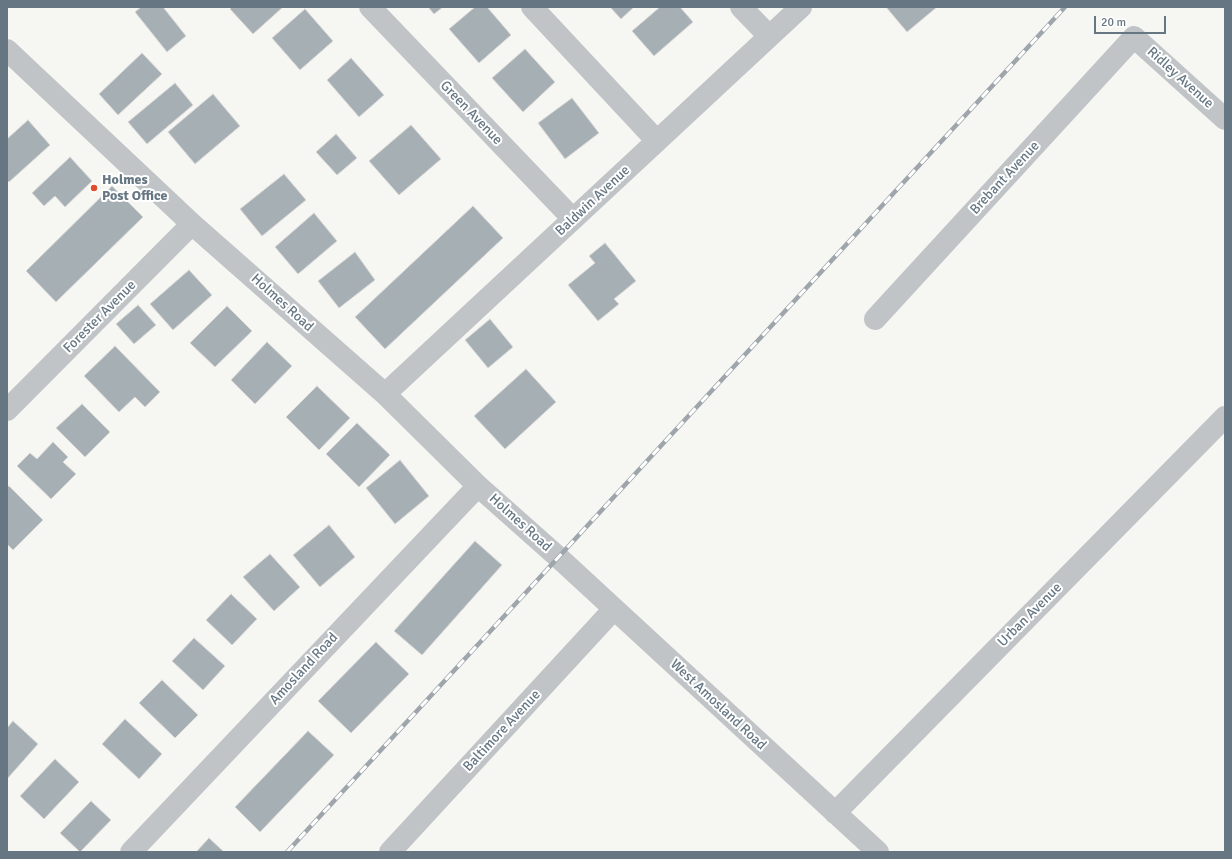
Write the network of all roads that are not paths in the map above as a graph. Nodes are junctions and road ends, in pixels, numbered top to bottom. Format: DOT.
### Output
graph roads {
  1 [pos="370,7"];
  2 [pos="532,7"];
  3 [pos="741,7"];
  4 [pos="801,7"];
  5 [pos="769,36"];
  6 [pos="1134,37"];
  7 [pos="7,50"];
  8 [pos="1225,119"];
  9 [pos="657,141"];
  10 [pos="573,220"];
  11 [pos="192,224"];
  12 [pos="875,318"];
  13 [pos="385,394"];
  14 [pos="7,410"];
  15 [pos="1225,417"];
  16 [pos="478,486"];
  17 [pos="558,557"];
  18 [pos="614,610"];
  19 [pos="835,813"];
  20 [pos="131,852"];
  21 [pos="390,852"];
  22 [pos="878,852"];
  1 -- 10 [label="street, Green Avenue"];
  2 -- 9 [label="street"];
  3 -- 5 [label="street"];
  4 -- 5 [label="street, Baldwin Avenue"];
  5 -- 9 [label="street, Baldwin Avenue"];
  6 -- 8 [label="street, Ridley Avenue"];
  6 -- 12 [label="street, Brebant Avenue"];
  7 -- 11 [label="street, Holmes Road"];
  9 -- 10 [label="street, Baldwin Avenue"];
  10 -- 13 [label="street, Baldwin Avenue"];
  11 -- 13 [label="street, Holmes Road"];
  11 -- 14 [label="street, Forester Avenue"];
  13 -- 16 [label="street, Holmes Road"];
  15 -- 19 [label="street, Urban Avenue"];
  16 -- 17 [label="street, Holmes Road"];
  16 -- 20 [label="street, Amosland Road"];
  17 -- 18 [label="street, West Amosland Road"];
  18 -- 19 [label="street, West Amosland Road"];
  18 -- 21 [label="street, Baltimore Avenue"];
  19 -- 22 [label="street, West Amosland Road"];
}
